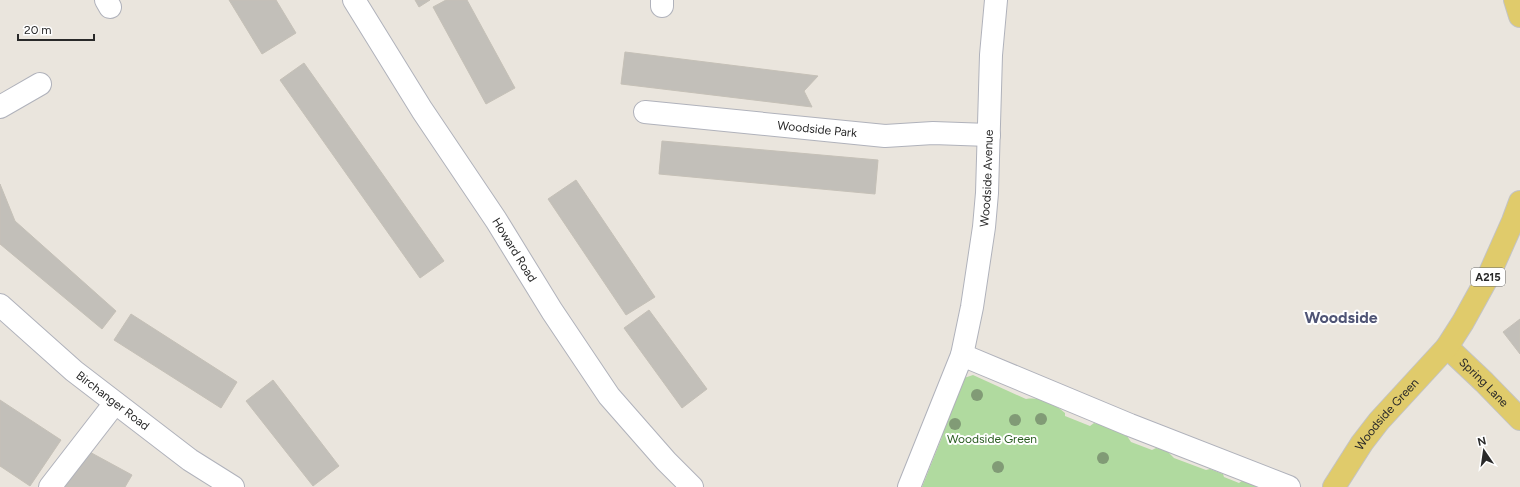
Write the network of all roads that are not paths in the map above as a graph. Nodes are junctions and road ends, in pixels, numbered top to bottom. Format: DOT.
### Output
graph roads {
  1 [pos="354,0"];
  2 [pos="996,0"];
  3 [pos="1515,0"];
  4 [pos="1520,16"];
  5 [pos="40,84"];
  6 [pos="0,107"];
  7 [pos="646,112"];
  8 [pos="989,134"];
  9 [pos="1520,202"];
  10 [pos="0,305"];
  11 [pos="1446,347"];
  12 [pos="962,355"];
  13 [pos="116,403"];
  14 [pos="1520,419"];
  15 [pos="50,487"];
  16 [pos="233,487"];
  17 [pos="692,487"];
  18 [pos="909,487"];
  19 [pos="1290,487"];
  20 [pos="1334,487"];
  1 -- 17 [label="street, Howard Road"];
  2 -- 8 [label="street, Woodside Avenue"];
  3 -- 4 [label="main road"];
  5 -- 6 [label="street"];
  7 -- 8 [label="street, Woodside Park"];
  8 -- 12 [label="street, Woodside Avenue"];
  9 -- 11 [label="main road, A215"];
  10 -- 13 [label="street, Birchanger Road"];
  11 -- 14 [label="main road, Spring Lane"];
  11 -- 20 [label="main road, Woodside Green"];
  12 -- 18 [label="street"];
  12 -- 19 [label="street"];
  13 -- 15 [label="street"];
  13 -- 16 [label="street, Birchanger Road"];
}
